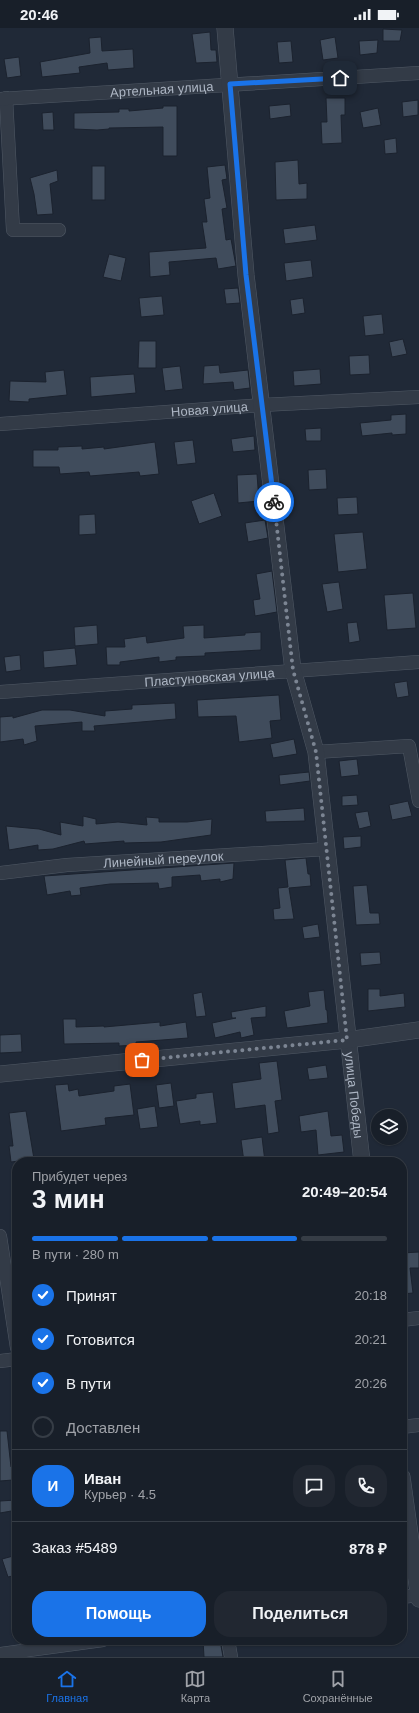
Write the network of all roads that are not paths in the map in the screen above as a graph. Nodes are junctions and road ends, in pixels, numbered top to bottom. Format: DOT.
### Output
graph roads {
  1 [pos="225,28"];
  2 [pos="419,73"];
  3 [pos="230,84"];
  4 [pos="3,99"];
  5 [pos="59,230"];
  6 [pos="419,397"];
  7 [pos="262,405"];
  8 [pos="0,424"];
  9 [pos="419,662"];
  10 [pos="293,670"];
  11 [pos="0,692"];
  12 [pos="316,752"];
  13 [pos="419,801"];
  14 [pos="326,849"];
  15 [pos="0,873"];
  16 [pos="419,1030"];
  17 [pos="347,1040"];
  18 [pos="0,1074"];
  19 [pos="361,1157"];
  20 [pos="0,1236"];
  21 [pos="12,1315"];
  22 [pos="419,1318"];
  23 [pos="407,1319"];
  24 [pos="12,1360"];
  25 [pos="0,1361"];
  26 [pos="419,1425"];
  27 [pos="407,1426"];
  28 [pos="407,1512"];
  29 [pos="419,1595"];
  30 [pos="407,1596"];
  31 [pos="419,1599"];
  32 [pos="74,1645"];
  33 [pos="229,1645"];
  34 [pos="56,1648"];
  35 [pos="0,1654"];
  36 [pos="231,1657"];
  1 -- 3 [label="street, улица Победы"];
  2 -- 3 [label="street, Артельная улица"];
  3 -- 4 [label="street, Артельная улица"];
  3 -- 7 [label="street, улица Победы"];
  4 -- 5 [label="street"];
  6 -- 7 [label="street, Новая улица"];
  7 -- 8 [label="street, Новая улица"];
  7 -- 10 [label="street, улица Победы"];
  9 -- 10 [label="street, Пластуновская улица"];
  10 -- 11 [label="street, Пластуновская улица"];
  10 -- 12 [label="street, улица Победы"];
  12 -- 13 [label="street"];
  12 -- 14 [label="street, улица Победы"];
  14 -- 15 [label="street, Линейный переулок"];
  14 -- 17 [label="street, улица Победы"];
  16 -- 17 [label="street"];
  17 -- 18 [label="street"];
  17 -- 19 [label="street, улица Победы"];
  20 -- 21 [label="street"];
  22 -- 23 [label="street"];
  24 -- 25 [label="street"];
  26 -- 27 [label="street"];
  28 -- 29 [label="street"];
  29 -- 30 [label="street"];
  29 -- 31 [label="street"];
  32 -- 34 [label="street"];
  33 -- 36 [label="street"];
  34 -- 35 [label="street"];
}
